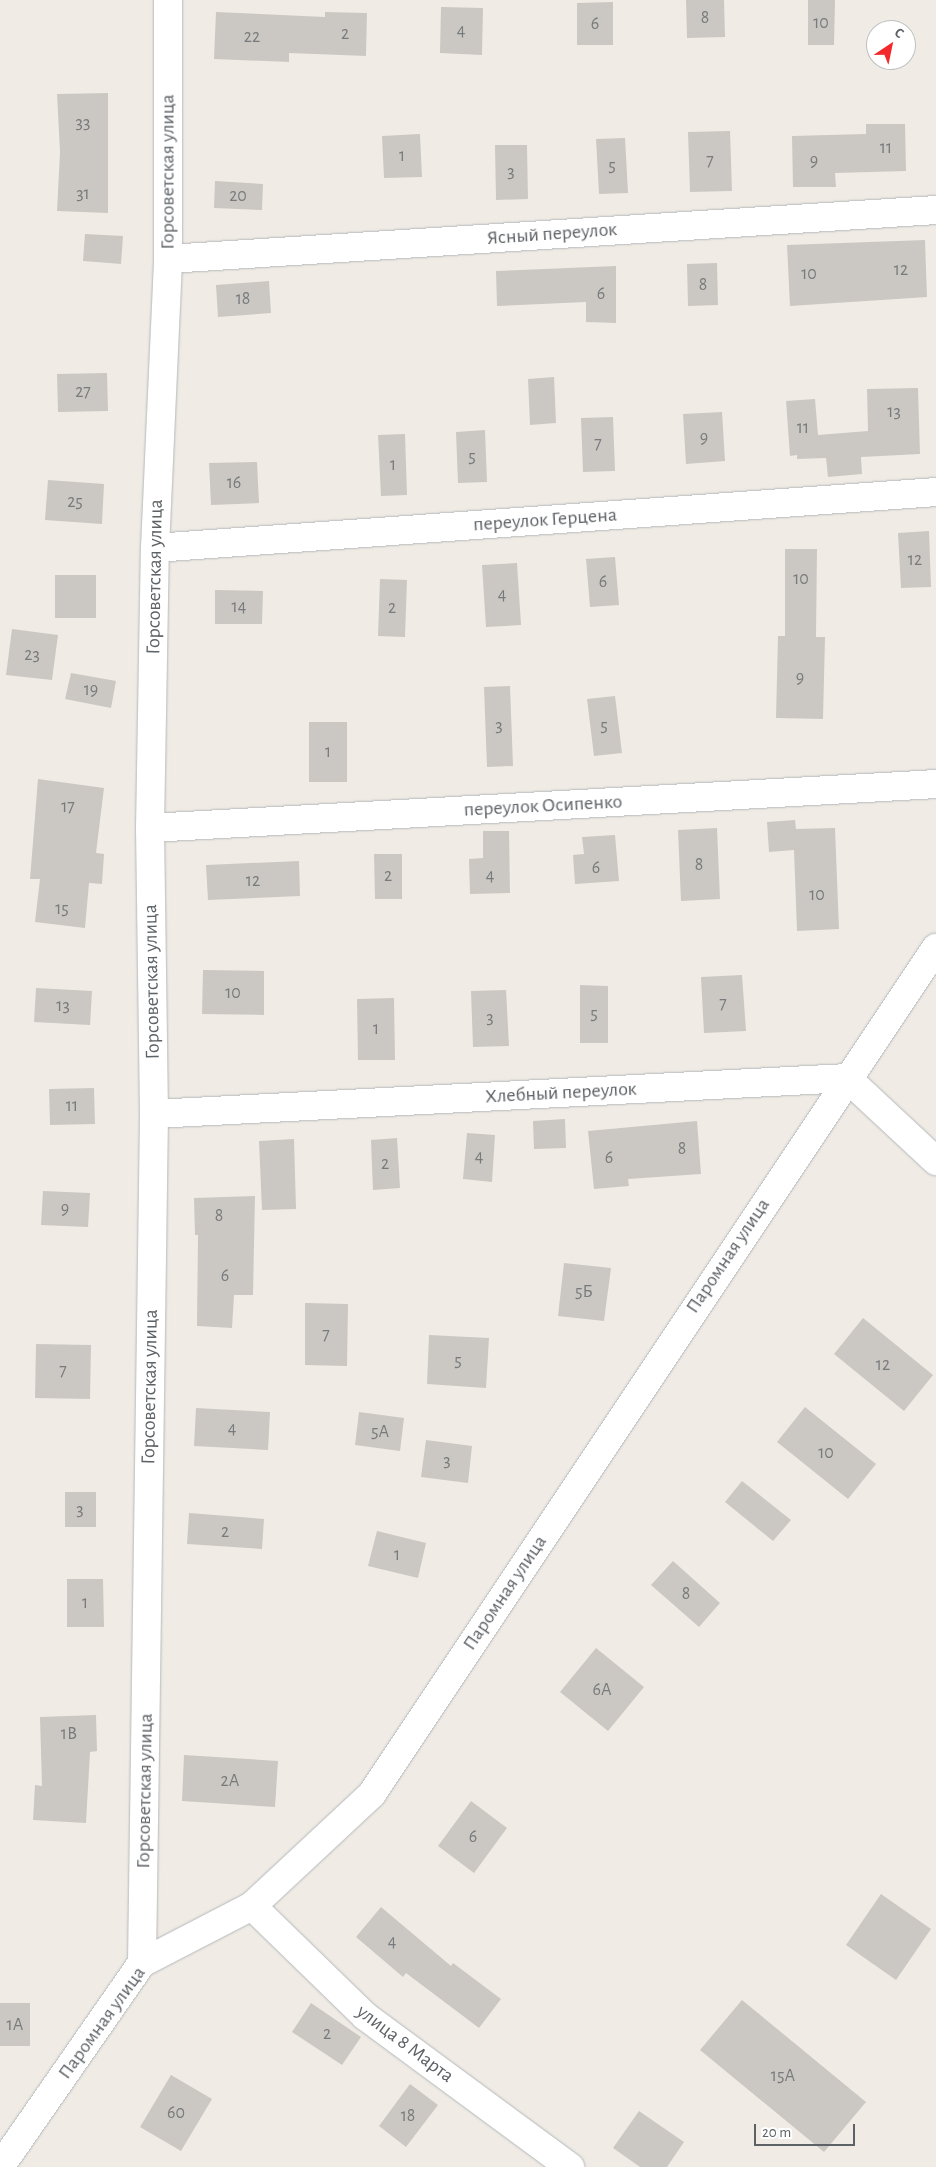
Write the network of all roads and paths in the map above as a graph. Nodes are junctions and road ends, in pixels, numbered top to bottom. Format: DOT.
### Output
graph roads {
  1 [pos="168,0"];
  2 [pos="936,210"];
  3 [pos="168,259"];
  4 [pos="936,492"];
  5 [pos="155,548"];
  6 [pos="936,784"];
  7 [pos="150,828"];
  8 [pos="936,948"];
  9 [pos="846,1078"];
  10 [pos="154,1114"];
  11 [pos="936,1161"];
  12 [pos="252,1906"];
  13 [pos="142,1963"];
  14 [pos="0,2167"];
  15 [pos="570,2167"];
  1 -- 3 [label="street, Горсоветская улица"];
  2 -- 3 [label="street, Ясный переулок"];
  3 -- 5 [label="street, Горсоветская улица"];
  4 -- 5 [label="street, переулок Герцена"];
  5 -- 7 [label="street, Горсоветская улица"];
  6 -- 7 [label="street, переулок Осипенко"];
  7 -- 10 [label="street, Горсоветская улица"];
  8 -- 9 [label="street, Паромная улица"];
  9 -- 10 [label="street, Хлебный переулок"];
  9 -- 11 [label="street"];
  9 -- 12 [label="street, Паромная улица"];
  10 -- 13 [label="street, Горсоветская улица"];
  12 -- 13 [label="street, Паромная улица"];
  12 -- 15 [label="street, улица 8 Марта"];
  13 -- 14 [label="street, Паромная улица"];
}
